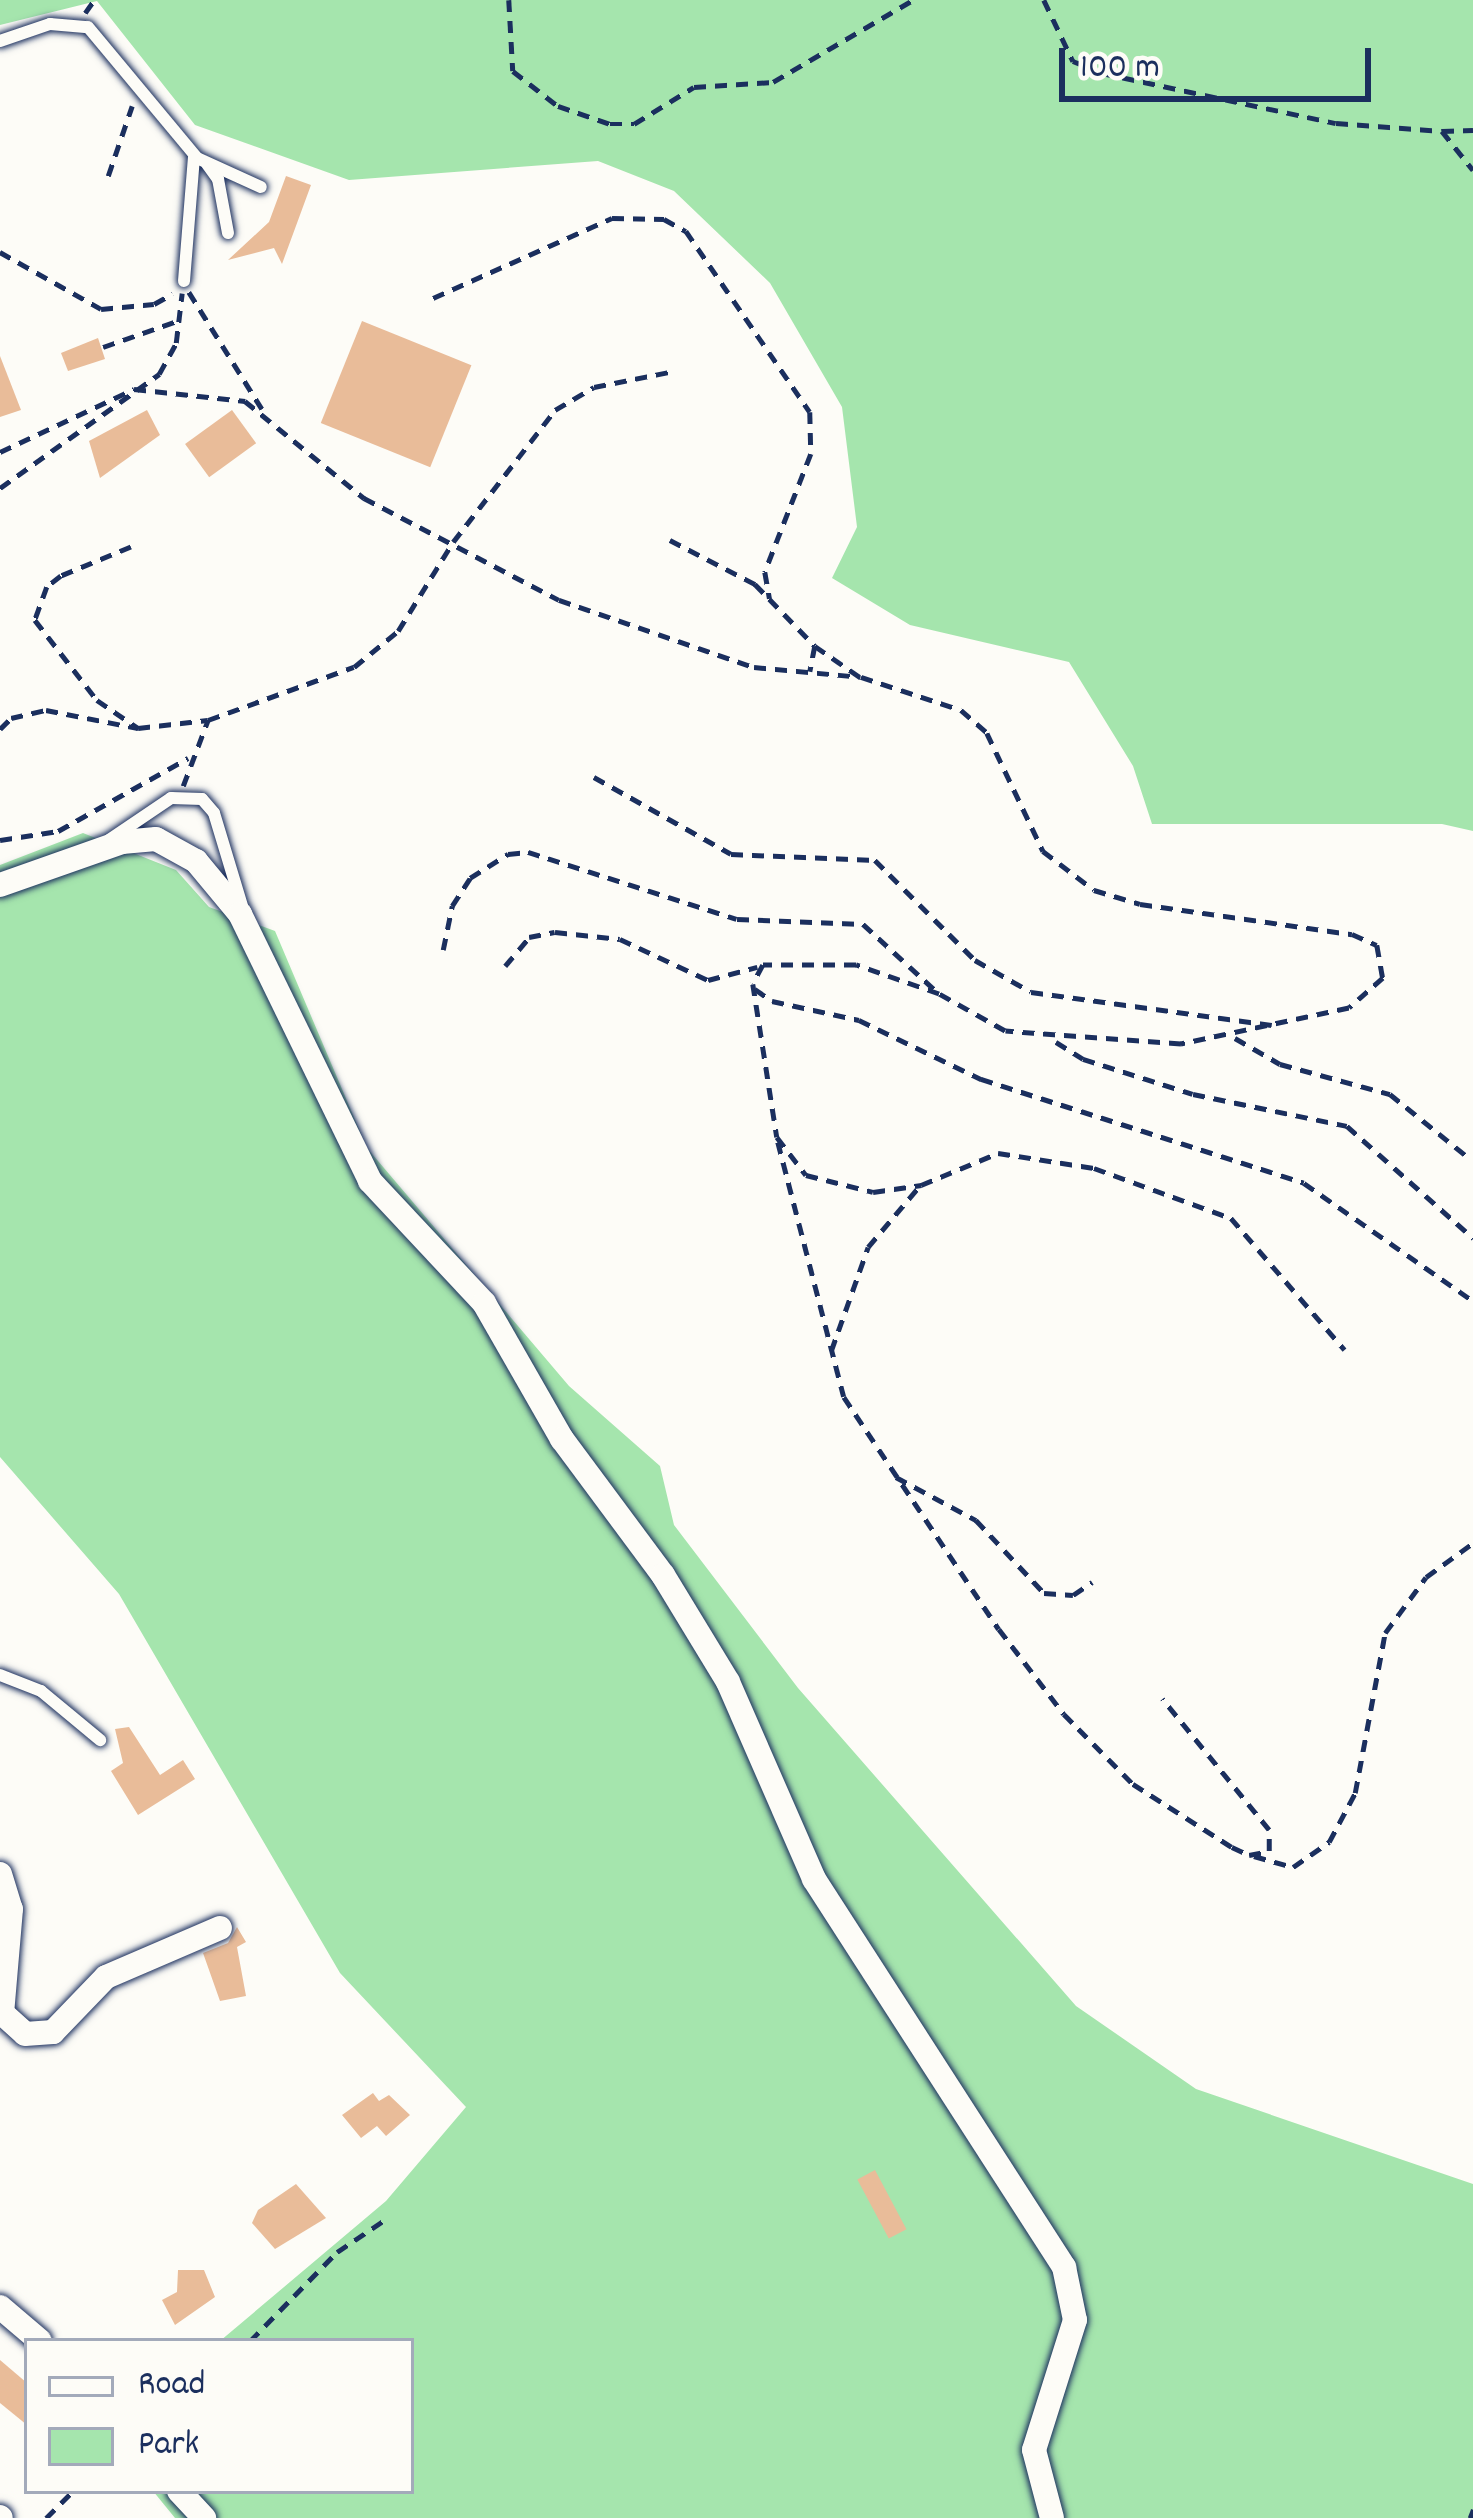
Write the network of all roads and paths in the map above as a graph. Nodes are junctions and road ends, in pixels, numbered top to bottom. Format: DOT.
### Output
graph roads {
  1 [pos="509,0"];
  2 [pos="913,0"];
  3 [pos="1044,0"];
  4 [pos="0,41"];
  5 [pos="135,82"];
  6 [pos="1473,130"];
  7 [pos="1442,131"];
  8 [pos="200,159"];
  9 [pos="1473,170"];
  10 [pos="108,176"];
  11 [pos="260,188"];
  12 [pos="228,232"];
  13 [pos="0,252"];
  14 [pos="184,281"];
  15 [pos="433,298"];
  16 [pos="178,321"];
  17 [pos="104,347"];
  18 [pos="670,372"];
  19 [pos="144,387"];
  20 [pos="265,413"];
  21 [pos="0,452"];
  22 [pos="0,488"];
  23 [pos="670,540"];
  24 [pos="453,542"];
  25 [pos="131,547"];
  26 [pos="770,599"];
  27 [pos="815,646"];
  28 [pos="803,674"];
  29 [pos="861,677"];
  30 [pos="208,719"];
  31 [pos="138,728"];
  32 [pos="0,729"];
  33 [pos="188,758"];
  34 [pos="594,777"];
  35 [pos="182,794"];
  36 [pos="0,840"];
  37 [pos="89,854"];
  38 [pos="0,885"];
  39 [pos="250,932"];
  40 [pos="443,950"];
  41 [pos="763,965"];
  42 [pos="505,966"];
  43 [pos="753,984"];
  44 [pos="939,994"];
  45 [pos="1277,1027"];
  46 [pos="1235,1037"];
  47 [pos="1051,1038"];
  48 [pos="777,1137"];
  49 [pos="1468,1158"];
  50 [pos="921,1185"];
  51 [pos="1473,1238"];
  52 [pos="1473,1301"];
  53 [pos="1345,1350"];
  54 [pos="831,1352"];
  55 [pos="896,1477"];
  56 [pos="1473,1543"];
  57 [pos="1092,1582"];
  58 [pos="0,1676"];
  59 [pos="1162,1699"];
  60 [pos="100,1740"];
  61 [pos="1249,1855"];
  62 [pos="0,1874"];
  63 [pos="220,1928"];
  64 [pos="386,2218"];
  65 [pos="0,2307"];
  66 [pos="36,2338"];
  67 [pos="253,2338"];
  68 [pos="70,2494"];
  69 [pos="182,2494"];
  70 [pos="46,2518"];
  71 [pos="204,2518"];
  72 [pos="1052,2518"];
  1 -- 2 [label="path"];
  3 -- 7 [label="path"];
  4 -- 5 [label="lane"];
  5 -- 8 [label="lane"];
  5 -- 10 [label="path"];
  6 -- 7 [label="path"];
  7 -- 9 [label="path"];
  8 -- 11 [label="lane"];
  8 -- 12 [label="lane"];
  8 -- 14 [label="lane"];
  13 -- 14 [label="path"];
  14 -- 16 [label="path"];
  14 -- 20 [label="path"];
  15 -- 26 [label="path"];
  16 -- 17 [label="path"];
  16 -- 19 [label="path"];
  18 -- 24 [label="path"];
  19 -- 20 [label="path"];
  19 -- 21 [label="path"];
  19 -- 22 [label="path"];
  20 -- 24 [label="path"];
  23 -- 26 [label="path"];
  24 -- 28 [label="path"];
  24 -- 30 [label="path"];
  25 -- 31 [label="path"];
  26 -- 27 [label="path"];
  27 -- 28 [label="path"];
  27 -- 29 [label="path"];
  28 -- 29 [label="path"];
  29 -- 45 [label="path"];
  30 -- 31 [label="path"];
  30 -- 33 [label="path"];
  31 -- 32 [label="path"];
  33 -- 35 [label="path"];
  33 -- 36 [label="path"];
  34 -- 45 [label="path"];
  35 -- 37 [label="lane"];
  35 -- 39 [label="lane"];
  37 -- 38 [label="street"];
  37 -- 39 [label="street"];
  39 -- 72 [label="street"];
  40 -- 44 [label="path"];
  41 -- 42 [label="path"];
  41 -- 43 [label="path"];
  41 -- 44 [label="path"];
  43 -- 48 [label="path"];
  43 -- 52 [label="path"];
  44 -- 47 [label="path"];
  45 -- 46 [label="path"];
  46 -- 47 [label="path"];
  46 -- 49 [label="path"];
  47 -- 51 [label="path"];
  48 -- 50 [label="path"];
  48 -- 54 [label="path"];
  50 -- 53 [label="path"];
  50 -- 54 [label="path"];
  54 -- 55 [label="path"];
  55 -- 57 [label="path"];
  55 -- 61 [label="path"];
  56 -- 61 [label="path"];
  58 -- 60 [label="lane"];
  59 -- 61 [label="path"];
  62 -- 63 [label="street"];
  64 -- 67 [label="path"];
  65 -- 66 [label="street"];
  68 -- 70 [label="path"];
  69 -- 71 [label="street"];
}
